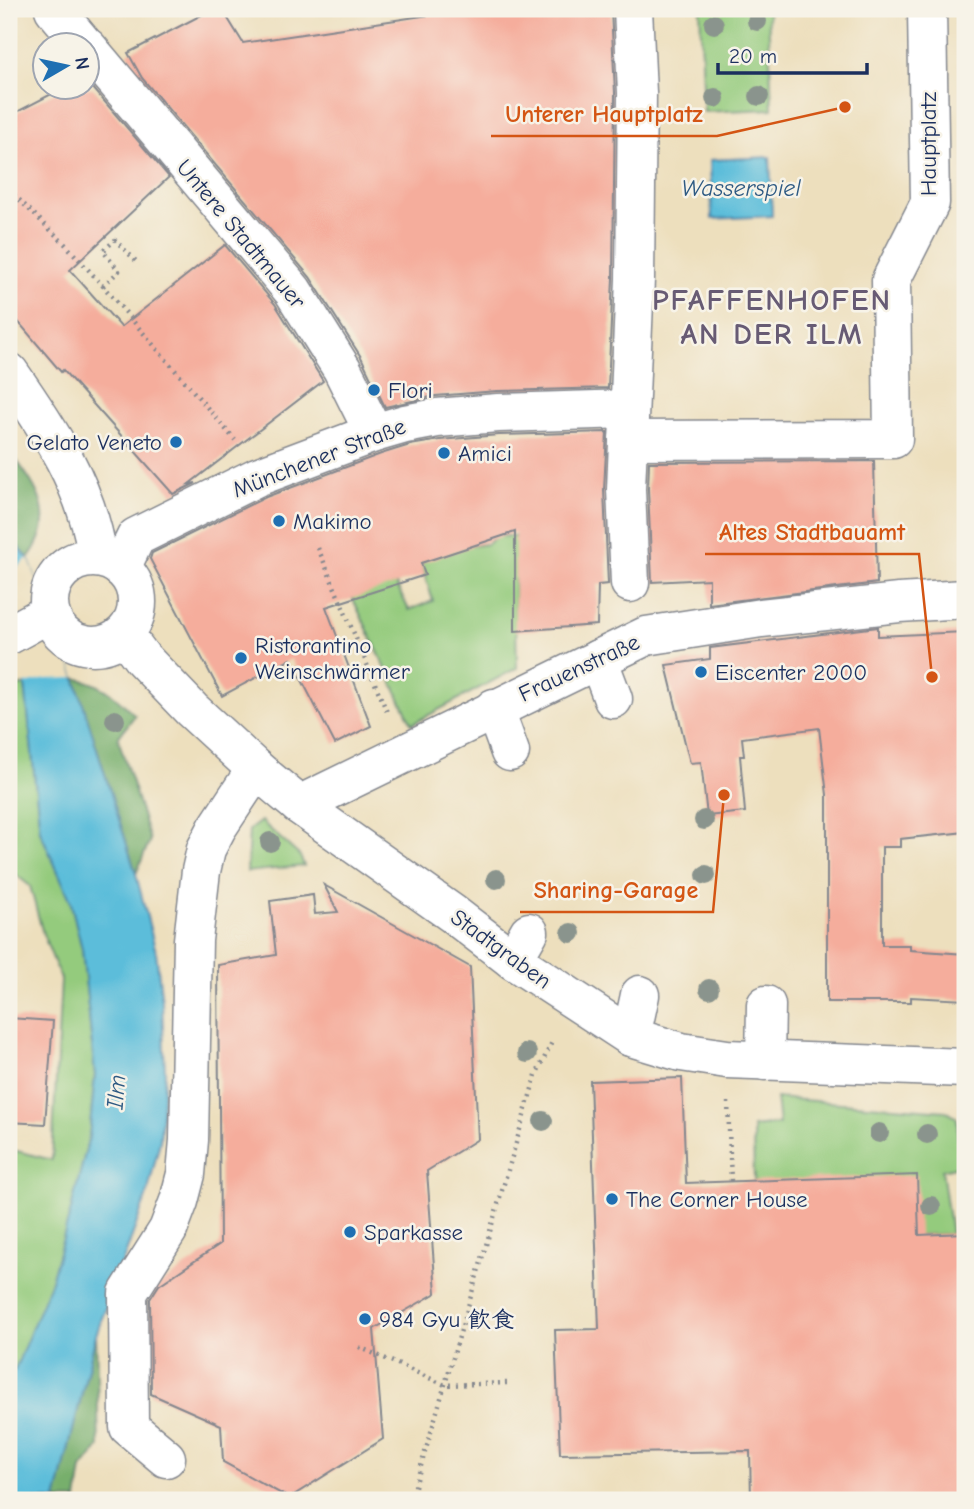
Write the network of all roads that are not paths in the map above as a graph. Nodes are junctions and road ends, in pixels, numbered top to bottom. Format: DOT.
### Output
graph roads {
  1 [pos="54,9"];
  2 [pos="633,9"];
  3 [pos="927,9"];
  4 [pos="73,32"];
  5 [pos="102,66"];
  6 [pos="9,372"];
  7 [pos="628,424"];
  8 [pos="374,433"];
  9 [pos="893,439"];
  10 [pos="110,562"];
  11 [pos="630,583"];
  12 [pos="965,599"];
  13 [pos="49,613"];
  14 [pos="124,634"];
  15 [pos="9,635"];
  16 [pos="598,659"];
  17 [pos="613,699"];
  18 [pos="494,708"];
  19 [pos="510,752"];
  20 [pos="256,769"];
  21 [pos="299,805"];
  22 [pos="640,995"];
  23 [pos="766,1005"];
  24 [pos="631,1037"];
  25 [pos="765,1061"];
  26 [pos="965,1068"];
  27 [pos="166,1458"];
  1 -- 4 [label="street, Untere Stadtmauer"];
  2 -- 7 [label="street"];
  3 -- 9 [label="street, Hauptplatz"];
  5 -- 8 [label="street, Untere Stadtmauer"];
  6 -- 10 [label="street"];
  7 -- 8 [label="street, Münchener Straße"];
  7 -- 9 [label="street, Münchener Straße"];
  7 -- 11 [label="street"];
  8 -- 10 [label="street, Münchener Straße"];
  10 -- 13 [label="street"];
  10 -- 14 [label="street"];
  12 -- 16 [label="street, Frauenstraße"];
  13 -- 14 [label="street"];
  13 -- 15 [label="street"];
  14 -- 20 [label="street, Stadtgraben"];
  16 -- 17 [label="street"];
  16 -- 18 [label="street, Frauenstraße"];
  18 -- 19 [label="street"];
  18 -- 21 [label="street, Frauenstraße"];
  20 -- 21 [label="street, Stadtgraben"];
  20 -- 27 [label="street"];
  21 -- 24 [label="street, Stadtgraben"];
  22 -- 24 [label="street"];
  23 -- 25 [label="street"];
  24 -- 25 [label="street, Stadtgraben"];
  25 -- 26 [label="street, Stadtgraben"];
}
